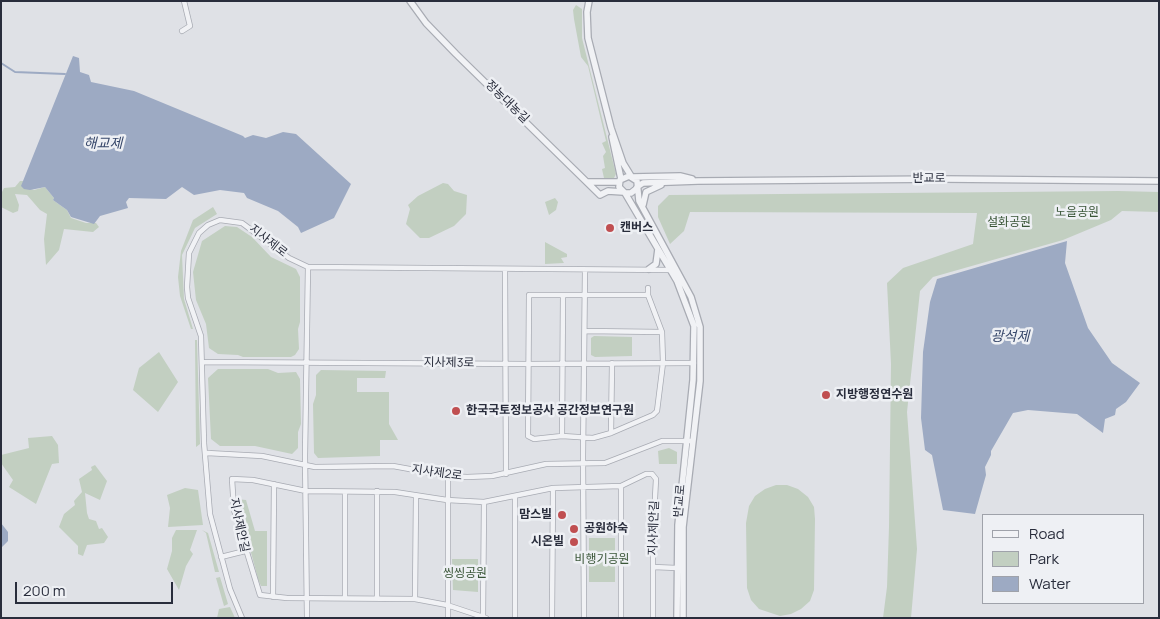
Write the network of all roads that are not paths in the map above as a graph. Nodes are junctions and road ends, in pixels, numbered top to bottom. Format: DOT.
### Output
graph roads {
  1 [pos="184,1"];
  2 [pos="410,1"];
  3 [pos="589,1"];
  4 [pos="182,31"];
  5 [pos="611,128"];
  6 [pos="632,177"];
  7 [pos="620,181"];
  8 [pos="698,181"];
  9 [pos="1159,181"];
  10 [pos="586,182"];
  11 [pos="604,183"];
  12 [pos="665,183"];
  13 [pos="637,188"];
  14 [pos="624,192"];
  15 [pos="598,193"];
  16 [pos="643,205"];
  17 [pos="658,247"];
  18 [pos="308,267"];
  19 [pos="649,269"];
  20 [pos="505,270"];
  21 [pos="585,270"];
  22 [pos="671,270"];
  23 [pos="648,288"];
  24 [pos="585,295"];
  25 [pos="648,295"];
  26 [pos="562,296"];
  27 [pos="585,331"];
  28 [pos="662,332"];
  29 [pos="203,362"];
  30 [pos="694,362"];
  31 [pos="306,363"];
  32 [pos="563,363"];
  33 [pos="585,363"];
  34 [pos="612,363"];
  35 [pos="663,363"];
  36 [pos="505,364"];
  37 [pos="528,364"];
  38 [pos="611,433"];
  39 [pos="562,436"];
  40 [pos="584,437"];
  41 [pos="685,441"];
  42 [pos="692,441"];
  43 [pos="207,453"];
  44 [pos="584,464"];
  45 [pos="306,466"];
  46 [pos="506,474"];
  47 [pos="448,476"];
  48 [pos="274,484"];
  49 [pos="621,486"];
  50 [pos="553,488"];
  51 [pos="584,488"];
  52 [pos="306,491"];
  53 [pos="377,491"];
  54 [pos="345,492"];
  55 [pos="416,496"];
  56 [pos="515,496"];
  57 [pos="447,500"];
  58 [pos="484,502"];
  59 [pos="245,551"];
  60 [pos="221,557"];
  61 [pos="653,568"];
  62 [pos="677,568"];
  63 [pos="273,597"];
  64 [pos="377,597"];
  65 [pos="306,598"];
  66 [pos="345,598"];
  67 [pos="415,599"];
  68 [pos="447,605"];
  69 [pos="485,617"];
  70 [pos="242,618"];
  71 [pos="307,618"];
  72 [pos="448,618"];
  73 [pos="515,618"];
  74 [pos="552,618"];
  75 [pos="584,618"];
  76 [pos="621,618"];
  77 [pos="653,618"];
  78 [pos="677,618"];
  79 [pos="683,618"];
  1 -- 4 [label="street"];
  2 -- 10 [label="street, 정농대농길"];
  3 -- 5 [label="street"];
  5 -- 6 [label="street"];
  5 -- 7 [label="street"];
  6 -- 7 [label="street"];
  6 -- 8 [label="street, 반교로"];
  6 -- 13 [label="street"];
  7 -- 11 [label="street"];
  7 -- 14 [label="street"];
  8 -- 9 [label="street, 반교로"];
  8 -- 12 [label="street, 반교로"];
  10 -- 11 [label="street"];
  10 -- 15 [label="street, 정농대농길"];
  11 -- 15 [label="street"];
  12 -- 13 [label="street, 반교로"];
  12 -- 16 [label="street"];
  13 -- 14 [label="street"];
  13 -- 16 [label="street, 반교로"];
  14 -- 15 [label="street"];
  14 -- 17 [label="street, 반교로"];
  16 -- 42 [label="street, 반교로"];
  17 -- 19 [label="street"];
  17 -- 22 [label="street, 반교로"];
  18 -- 20 [label="street, 지사제로"];
  18 -- 29 [label="street, 지사제로"];
  18 -- 31 [label="street"];
  19 -- 21 [label="street, 지사제로"];
  19 -- 22 [label="street, 지사제로"];
  20 -- 21 [label="street, 지사제로"];
  20 -- 36 [label="street"];
  21 -- 24 [label="street"];
  22 -- 30 [label="street, 반교로"];
  23 -- 25 [label="street"];
  24 -- 25 [label="street"];
  24 -- 26 [label="street"];
  24 -- 27 [label="street"];
  25 -- 28 [label="street"];
  26 -- 32 [label="street"];
  26 -- 37 [label="street"];
  27 -- 28 [label="street"];
  27 -- 33 [label="street"];
  28 -- 35 [label="street"];
  29 -- 31 [label="street, 지사제3로"];
  29 -- 43 [label="street, 지사제로"];
  30 -- 35 [label="street, 지사제3로"];
  30 -- 41 [label="street, 반교로"];
  31 -- 36 [label="street, 지사제3로"];
  31 -- 45 [label="street"];
  32 -- 33 [label="street, 지사제3로"];
  32 -- 37 [label="street, 지사제3로"];
  32 -- 39 [label="street"];
  33 -- 34 [label="street, 지사제3로"];
  33 -- 40 [label="street"];
  34 -- 35 [label="street, 지사제3로"];
  34 -- 38 [label="street"];
  35 -- 38 [label="street"];
  36 -- 37 [label="street, 지사제3로"];
  36 -- 46 [label="street"];
  37 -- 39 [label="street"];
  38 -- 40 [label="street"];
  39 -- 40 [label="street"];
  40 -- 44 [label="street"];
  41 -- 42 [label="street, 지사제2로"];
  41 -- 44 [label="street, 지사제2로"];
  41 -- 62 [label="street, 반교로"];
  42 -- 79 [label="street, 반교로"];
  43 -- 45 [label="street, 지사제2로"];
  43 -- 60 [label="street, 지사제로"];
  44 -- 46 [label="street, 지사제2로"];
  44 -- 51 [label="street"];
  45 -- 47 [label="street, 지사제2로"];
  45 -- 52 [label="street"];
  46 -- 47 [label="street, 지사제2로"];
  47 -- 57 [label="street"];
  48 -- 52 [label="street, 지사제안길"];
  48 -- 59 [label="street, 지사제안길"];
  48 -- 63 [label="street"];
  49 -- 51 [label="street, 지사제안길"];
  49 -- 61 [label="street, 지사제안길"];
  49 -- 76 [label="street"];
  50 -- 51 [label="street, 지사제안길"];
  50 -- 56 [label="street, 지사제안길"];
  50 -- 74 [label="street"];
  51 -- 75 [label="street"];
  52 -- 54 [label="street, 지사제안길"];
  52 -- 65 [label="street"];
  53 -- 54 [label="street, 지사제안길"];
  53 -- 55 [label="street, 지사제안길"];
  53 -- 64 [label="street"];
  54 -- 66 [label="street"];
  55 -- 57 [label="street, 지사제안길"];
  55 -- 67 [label="street"];
  56 -- 58 [label="street, 지사제안길"];
  56 -- 73 [label="street"];
  57 -- 58 [label="street, 지사제안길"];
  57 -- 68 [label="street"];
  58 -- 69 [label="street"];
  59 -- 60 [label="street"];
  59 -- 63 [label="street, 지사제안길"];
  60 -- 70 [label="street, 지사제로"];
  61 -- 62 [label="street"];
  61 -- 77 [label="street, 지사제안길"];
  62 -- 78 [label="street, 반교로"];
  63 -- 65 [label="street"];
  64 -- 66 [label="street"];
  64 -- 67 [label="street"];
  65 -- 66 [label="street"];
  65 -- 71 [label="street"];
  67 -- 68 [label="street"];
  68 -- 69 [label="street"];
  68 -- 72 [label="street"];
}
